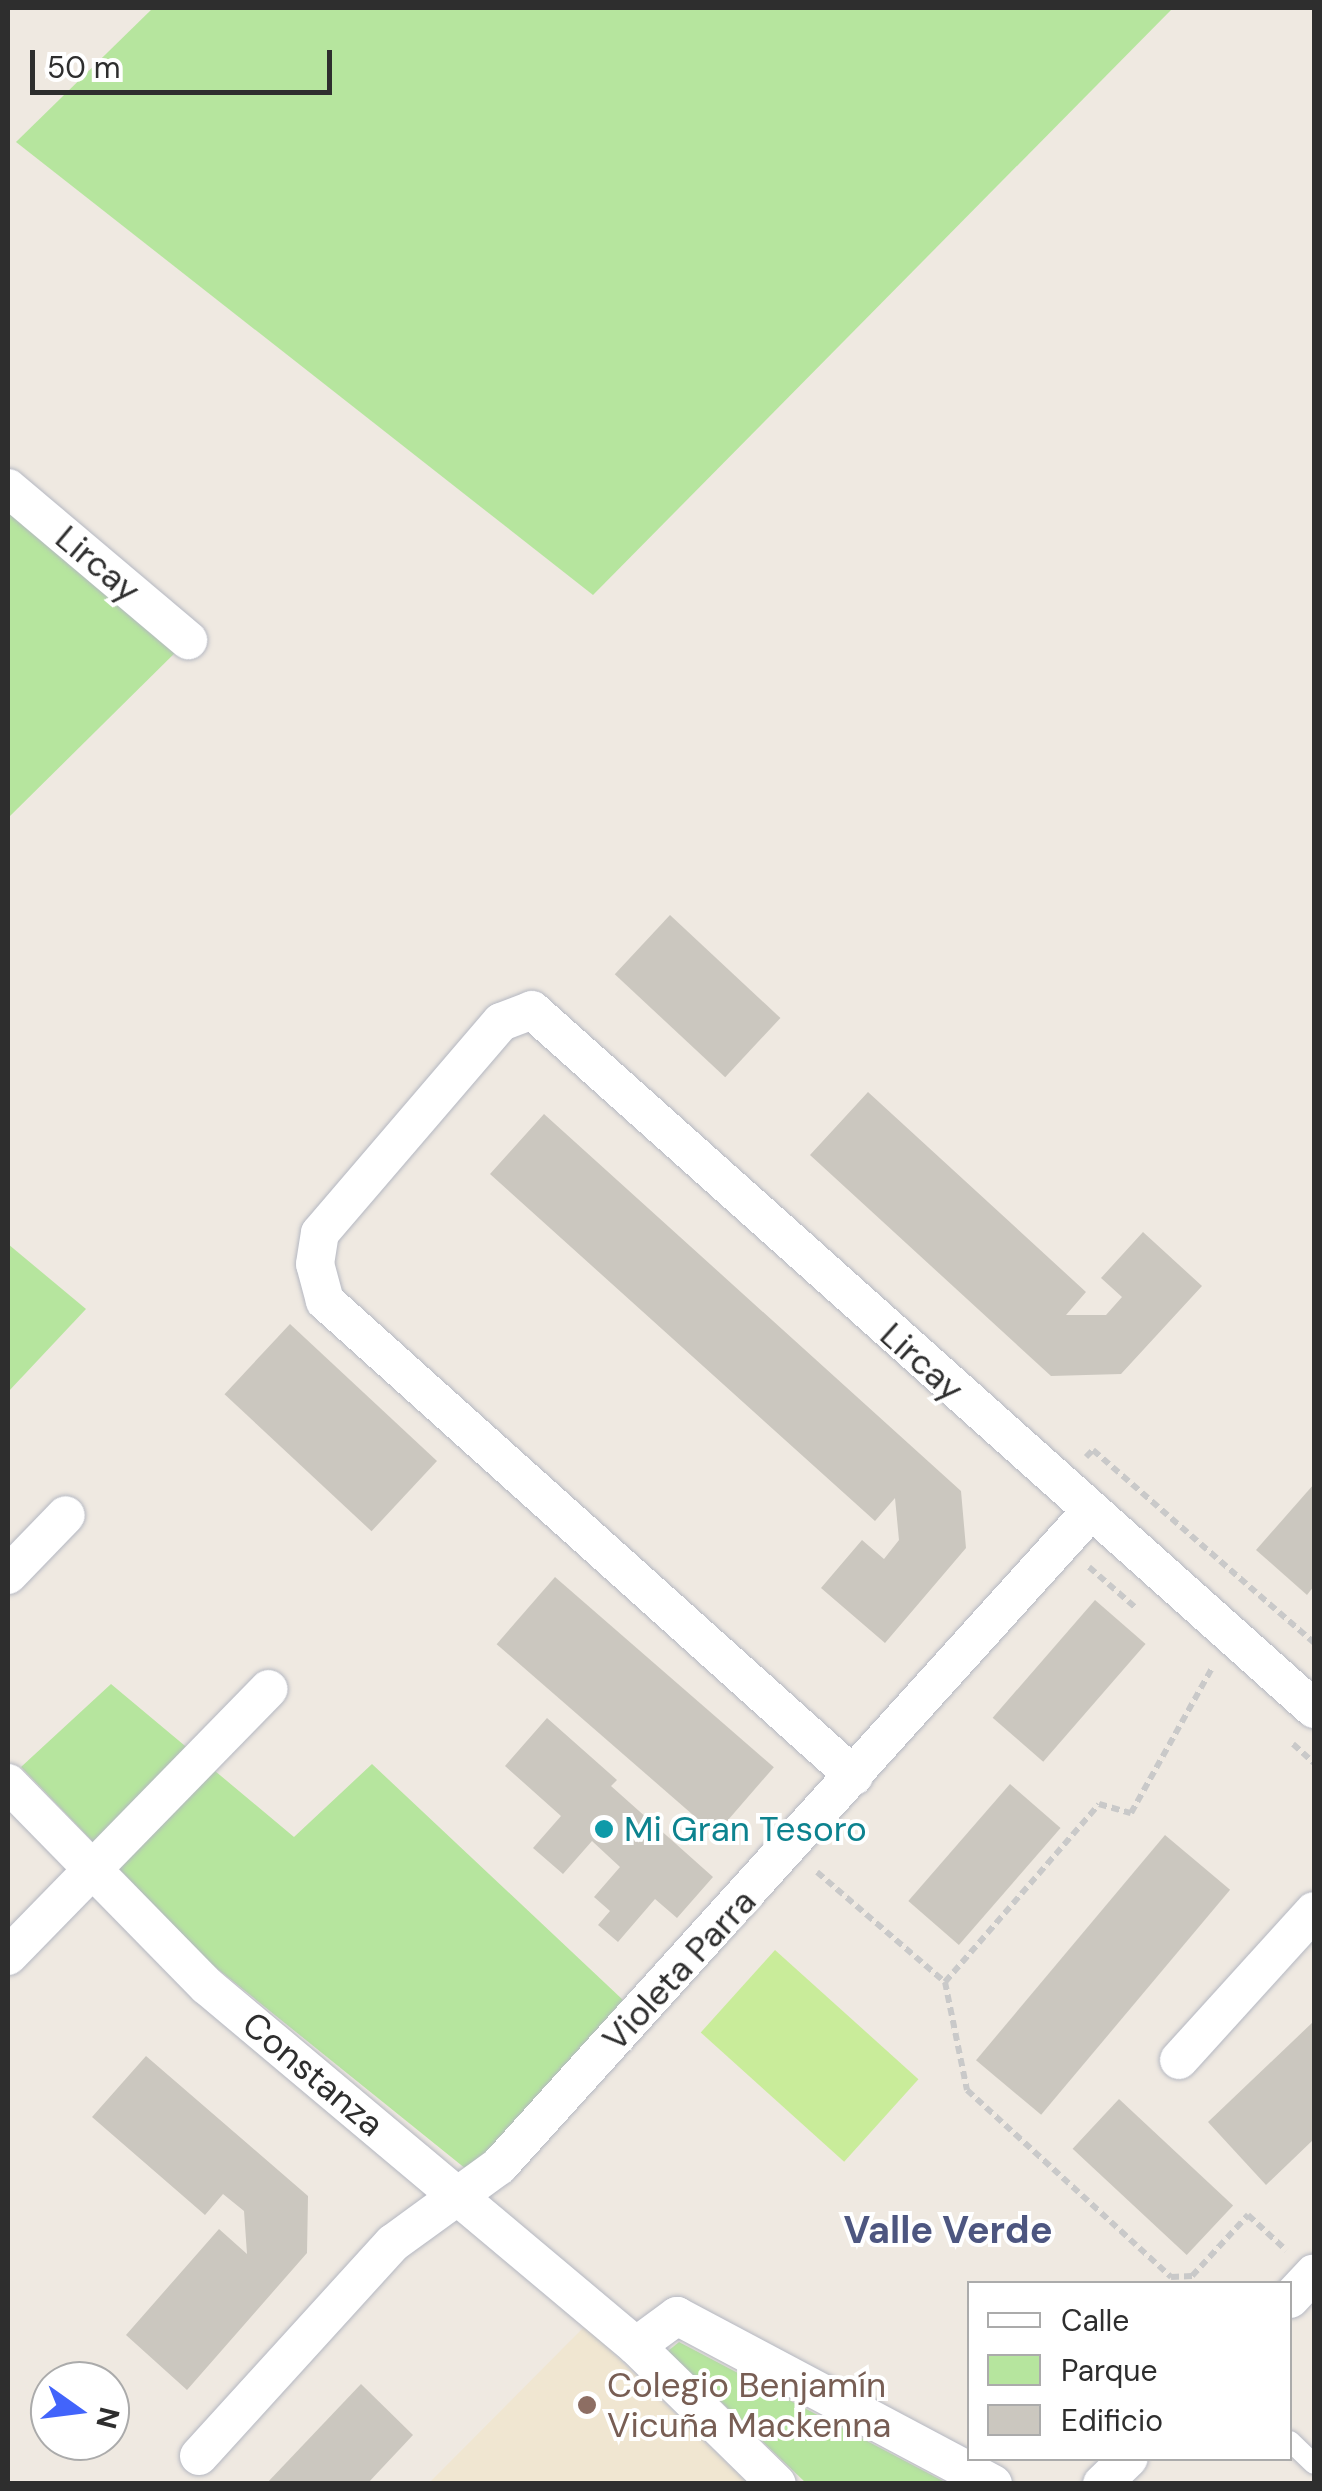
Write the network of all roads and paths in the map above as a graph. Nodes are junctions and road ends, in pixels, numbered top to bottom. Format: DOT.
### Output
graph roads {
  1 [pos="8,488"];
  2 [pos="188,640"];
  3 [pos="1089,1513"];
  4 [pos="66,1515"];
  5 [pos="8,1575"];
  6 [pos="1230,1636"];
  7 [pos="269,1688"];
  8 [pos="1314,1709"];
  9 [pos="854,1776"];
  10 [pos="8,1782"];
  11 [pos="790,1850"];
  12 [pos="92,1868"];
  13 [pos="1314,1911"];
  14 [pos="8,1956"];
  15 [pos="945,1982"];
  16 [pos="1179,2060"];
  17 [pos="462,2196"];
  18 [pos="1306,2282"];
  19 [pos="636,2346"];
  20 [pos="1292,2442"];
  21 [pos="199,2456"];
  22 [pos="1125,2461"];
  23 [pos="1314,2464"];
  24 [pos="778,2484"];
  25 [pos="993,2484"];
  26 [pos="1102,2484"];
  1 -- 2 [label="street, Lircay"];
  3 -- 6 [label="street, Lircay"];
  3 -- 9 [label="street, Violeta Parra"];
  3 -- 9 [label="street, Lircay"];
  4 -- 5 [label="street"];
  6 -- 8 [label="street, Lircay"];
  6 -- 15 [label="path"];
  7 -- 12 [label="street"];
  9 -- 11 [label="street, Violeta Parra"];
  10 -- 12 [label="street, Constanza"];
  11 -- 15 [label="path"];
  11 -- 17 [label="street, Violeta Parra"];
  12 -- 14 [label="street"];
  12 -- 17 [label="street, Constanza"];
  13 -- 16 [label="street"];
  15 -- 18 [label="path"];
  17 -- 19 [label="street, Constanza"];
  17 -- 21 [label="street, Violeta Parra"];
  19 -- 24 [label="street, Constanza"];
  19 -- 25 [label="street"];
  20 -- 23 [label="lane"];
  22 -- 26 [label="street"];
}
